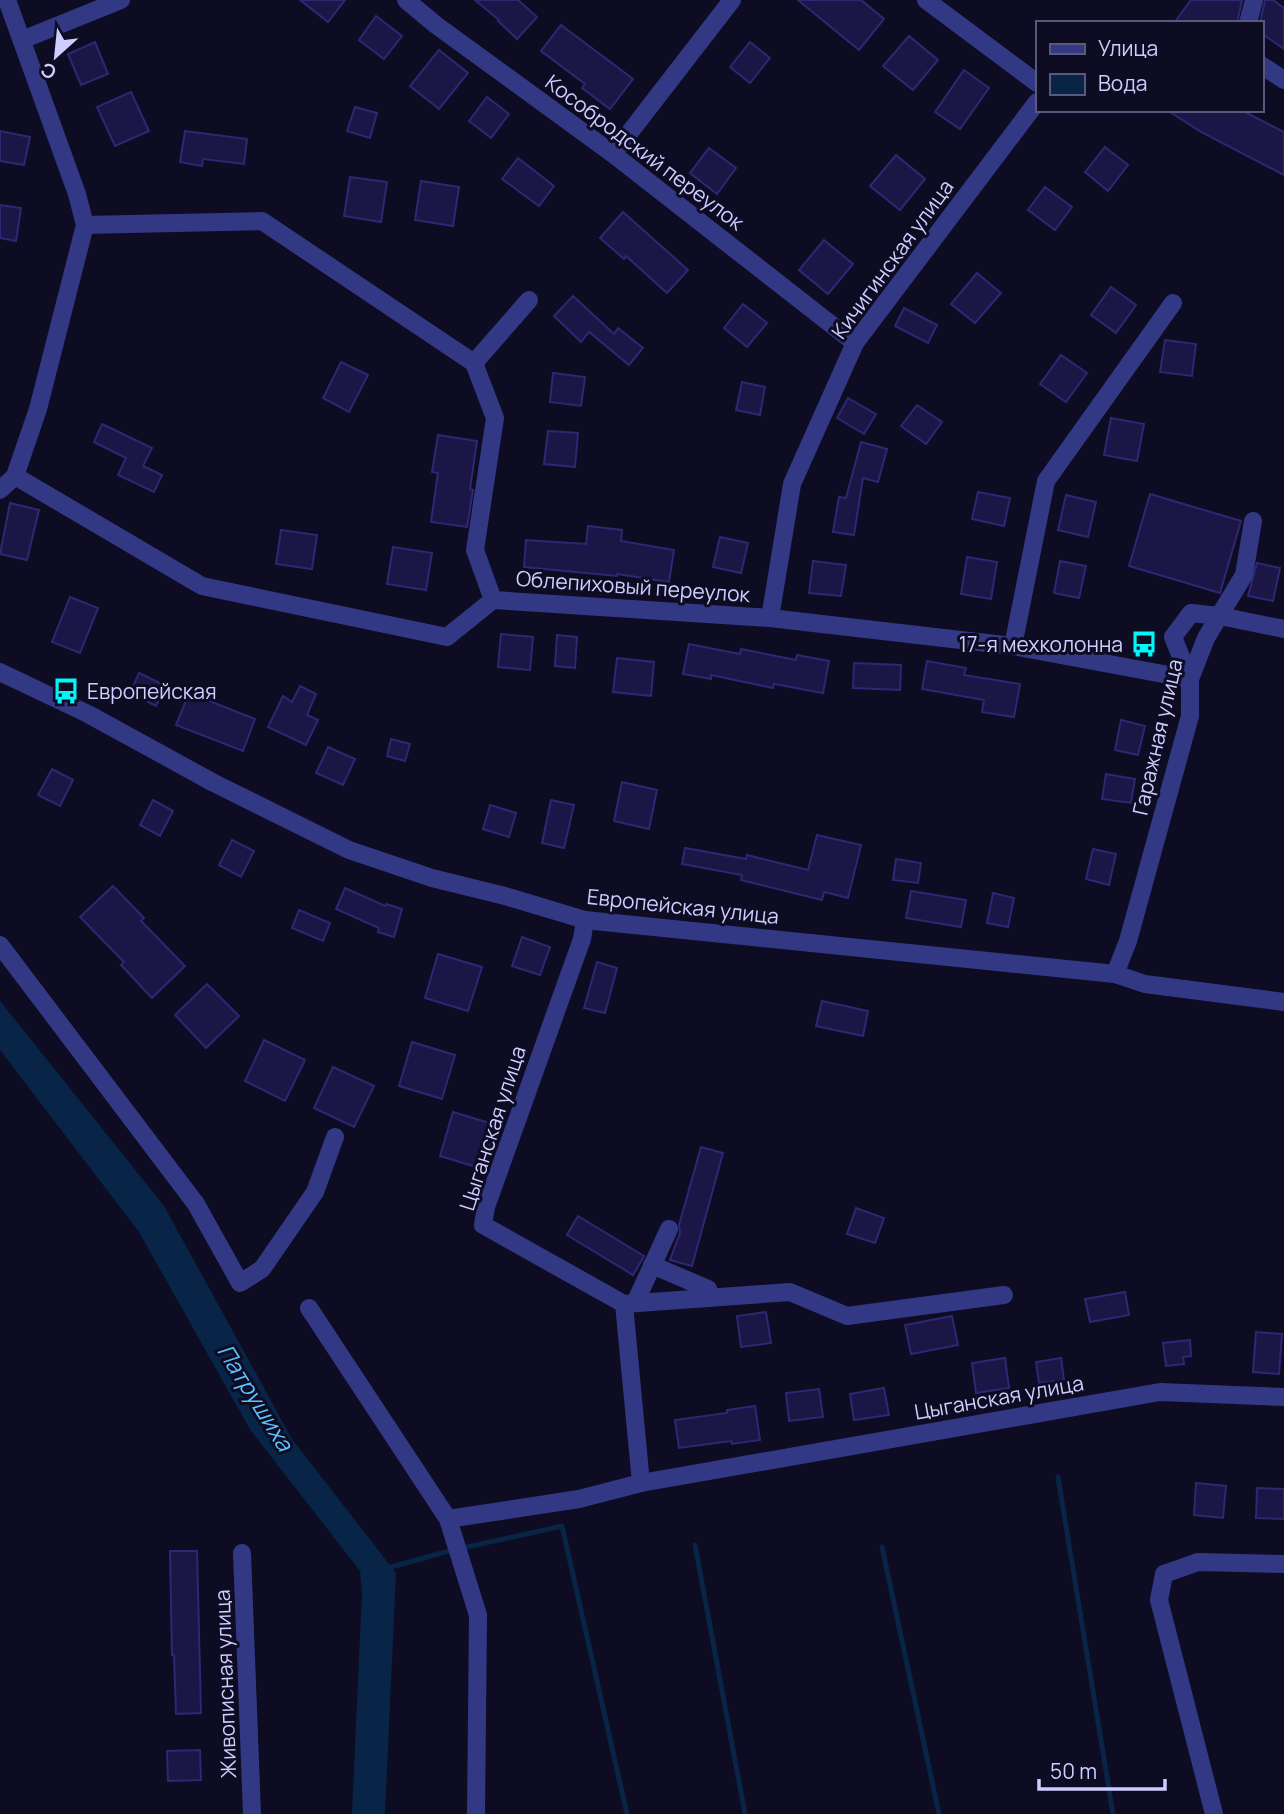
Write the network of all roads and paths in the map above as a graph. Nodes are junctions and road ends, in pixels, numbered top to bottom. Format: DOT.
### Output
graph roads {
  1 [pos="7,0"];
  2 [pos="121,0"];
  3 [pos="406,0"];
  4 [pos="732,0"];
  5 [pos="926,0"];
  6 [pos="1254,0"];
  7 [pos="1249,21"];
  8 [pos="22,40"];
  9 [pos="1263,66"];
  10 [pos="1284,80"];
  11 [pos="1036,82"];
  12 [pos="1036,103"];
  13 [pos="613,154"];
  14 [pos="85,225"];
  15 [pos="529,300"];
  16 [pos="1173,303"];
  17 [pos="855,343"];
  18 [pos="474,363"];
  19 [pos="15,476"];
  20 [pos="0,490"];
  21 [pos="1253,521"];
  22 [pos="493,600"];
  23 [pos="1220,616"];
  24 [pos="770,618"];
  25 [pos="1284,629"];
  26 [pos="1013,646"];
  27 [pos="0,672"];
  28 [pos="1190,679"];
  29 [pos="585,920"];
  30 [pos="0,945"];
  31 [pos="1115,974"];
  32 [pos="1284,1002"];
  33 [pos="335,1137"];
  34 [pos="668,1229"];
  35 [pos="652,1265"];
  36 [pos="1004,1295"];
  37 [pos="709,1298"];
  38 [pos="630,1304"];
  39 [pos="309,1307"];
  40 [pos="1284,1396"];
  41 [pos="640,1483"];
  42 [pos="448,1519"];
  43 [pos="242,1553"];
  44 [pos="1284,1564"];
  45 [pos="252,1814"];
  46 [pos="476,1814"];
  47 [pos="1214,1814"];
  1 -- 8 [label="street"];
  2 -- 8 [label="street"];
  3 -- 13 [label="street, Кособродский переулок"];
  4 -- 13 [label="street"];
  5 -- 11 [label="street"];
  6 -- 7 [label="street"];
  8 -- 14 [label="street"];
  9 -- 10 [label="street"];
  12 -- 17 [label="street, Кичигинская улица"];
  13 -- 17 [label="street, Кособродский переулок"];
  14 -- 18 [label="street"];
  14 -- 19 [label="street"];
  15 -- 18 [label="street"];
  16 -- 26 [label="street"];
  17 -- 24 [label="street, Кичигинская улица"];
  18 -- 22 [label="street, Облепиховый переулок"];
  19 -- 20 [label="street"];
  19 -- 22 [label="street"];
  21 -- 23 [label="street, Гаражная улица"];
  22 -- 24 [label="street, Облепиховый переулок"];
  23 -- 25 [label="street"];
  23 -- 28 [label="street, Гаражная улица"];
  23 -- 28 [label="street"];
  24 -- 26 [label="street, Облепиховый переулок"];
  26 -- 28 [label="street, Облепиховый переулок"];
  27 -- 29 [label="street, Европейская улица"];
  28 -- 31 [label="street, Гаражная улица"];
  29 -- 31 [label="street, Европейская улица"];
  29 -- 38 [label="street, Цыганская улица"];
  30 -- 33 [label="street"];
  31 -- 32 [label="street, Европейская улица"];
  34 -- 35 [label="street"];
  35 -- 37 [label="street"];
  35 -- 38 [label="street"];
  36 -- 37 [label="street"];
  37 -- 38 [label="street"];
  38 -- 41 [label="street"];
  39 -- 42 [label="street"];
  40 -- 41 [label="street, Цыганская улица"];
  41 -- 42 [label="street, Цыганская улица"];
  42 -- 46 [label="street"];
  43 -- 45 [label="street, Живописная улица"];
  44 -- 47 [label="street"];
}
